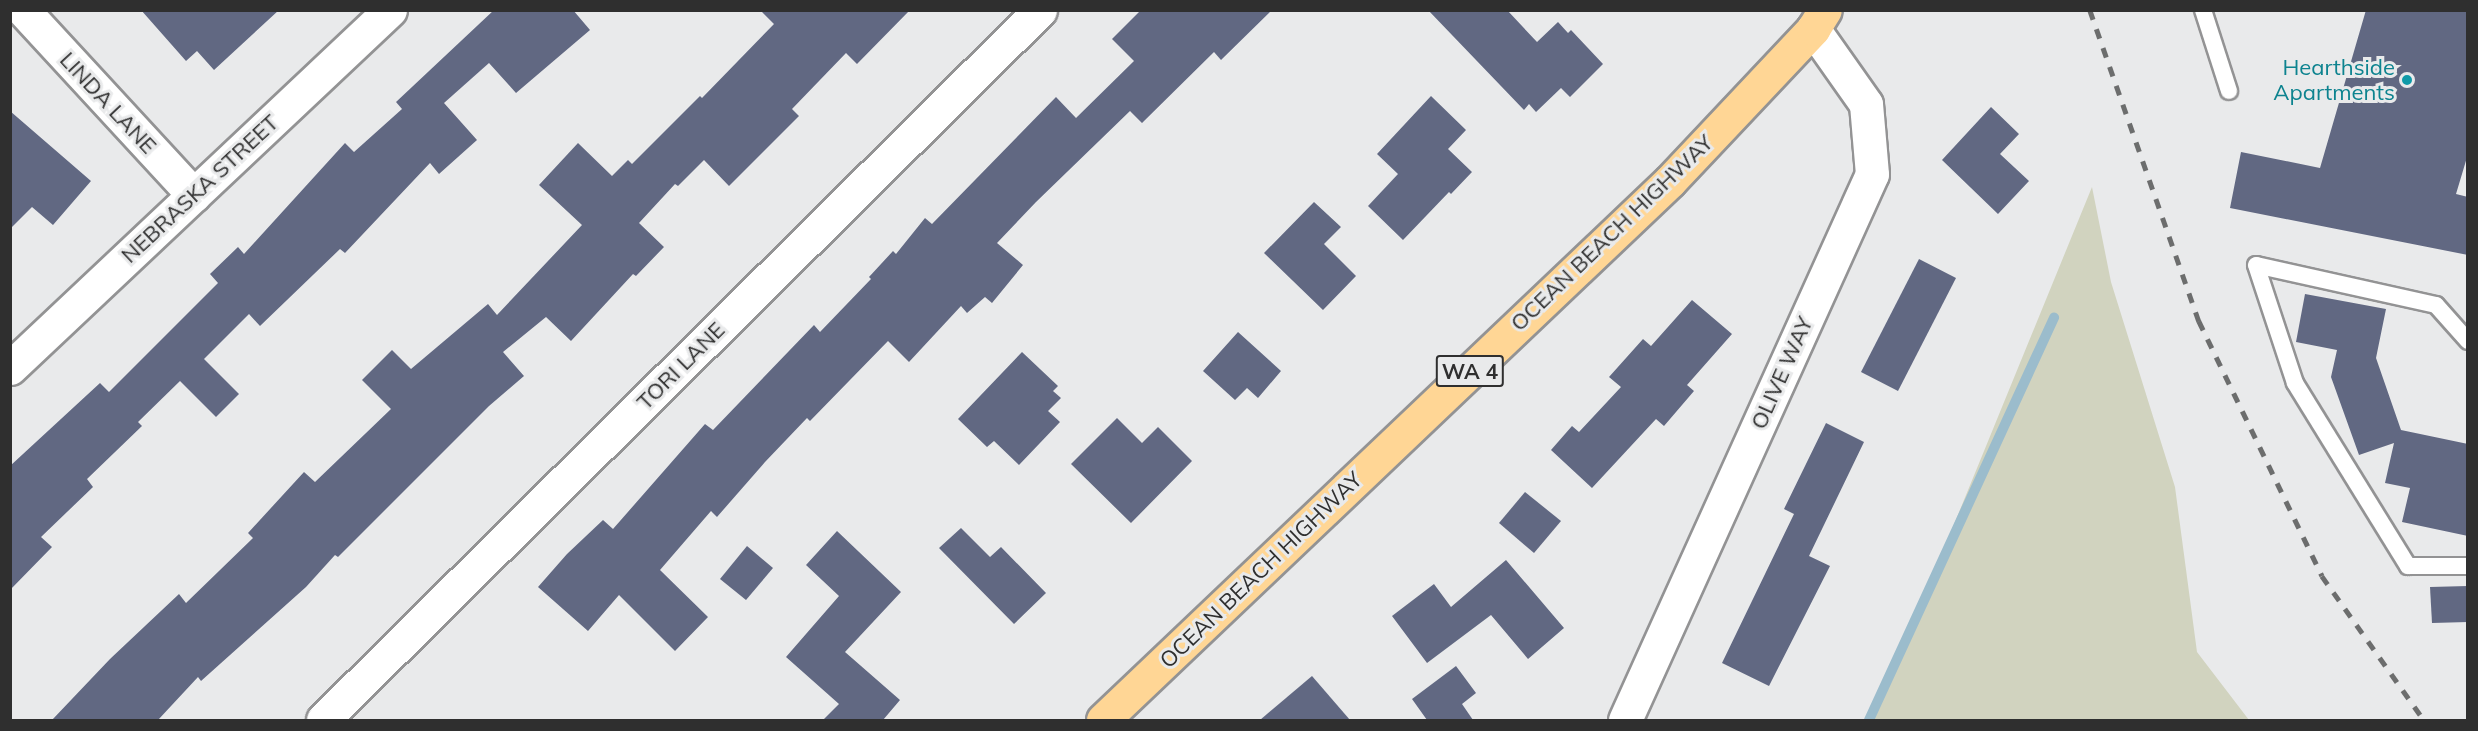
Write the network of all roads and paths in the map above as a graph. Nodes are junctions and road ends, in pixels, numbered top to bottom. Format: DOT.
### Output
graph roads {
  1 [pos="23,10"];
  2 [pos="390,10"];
  3 [pos="1040,10"];
  4 [pos="2203,10"];
  5 [pos="1819,20"];
  6 [pos="2229,91"];
  7 [pos="194,195"];
  8 [pos="2468,342"];
  9 [pos="10,368"];
  10 [pos="2468,567"];
  11 [pos="323,720"];
  12 [pos="1103,720"];
  13 [pos="1625,720"];
  1 -- 7 [label="street, LINDA LANE"];
  2 -- 7 [label="street, NEBRASKA STREET"];
  3 -- 11 [label="street, TORI LANE"];
  4 -- 6 [label="lane"];
  5 -- 12 [label="main road, OCEAN BEACH HIGHWAY / WA 4"];
  5 -- 13 [label="street, OLIVE WAY"];
  7 -- 9 [label="street, NEBRASKA STREET"];
  8 -- 10 [label="lane"];
}
